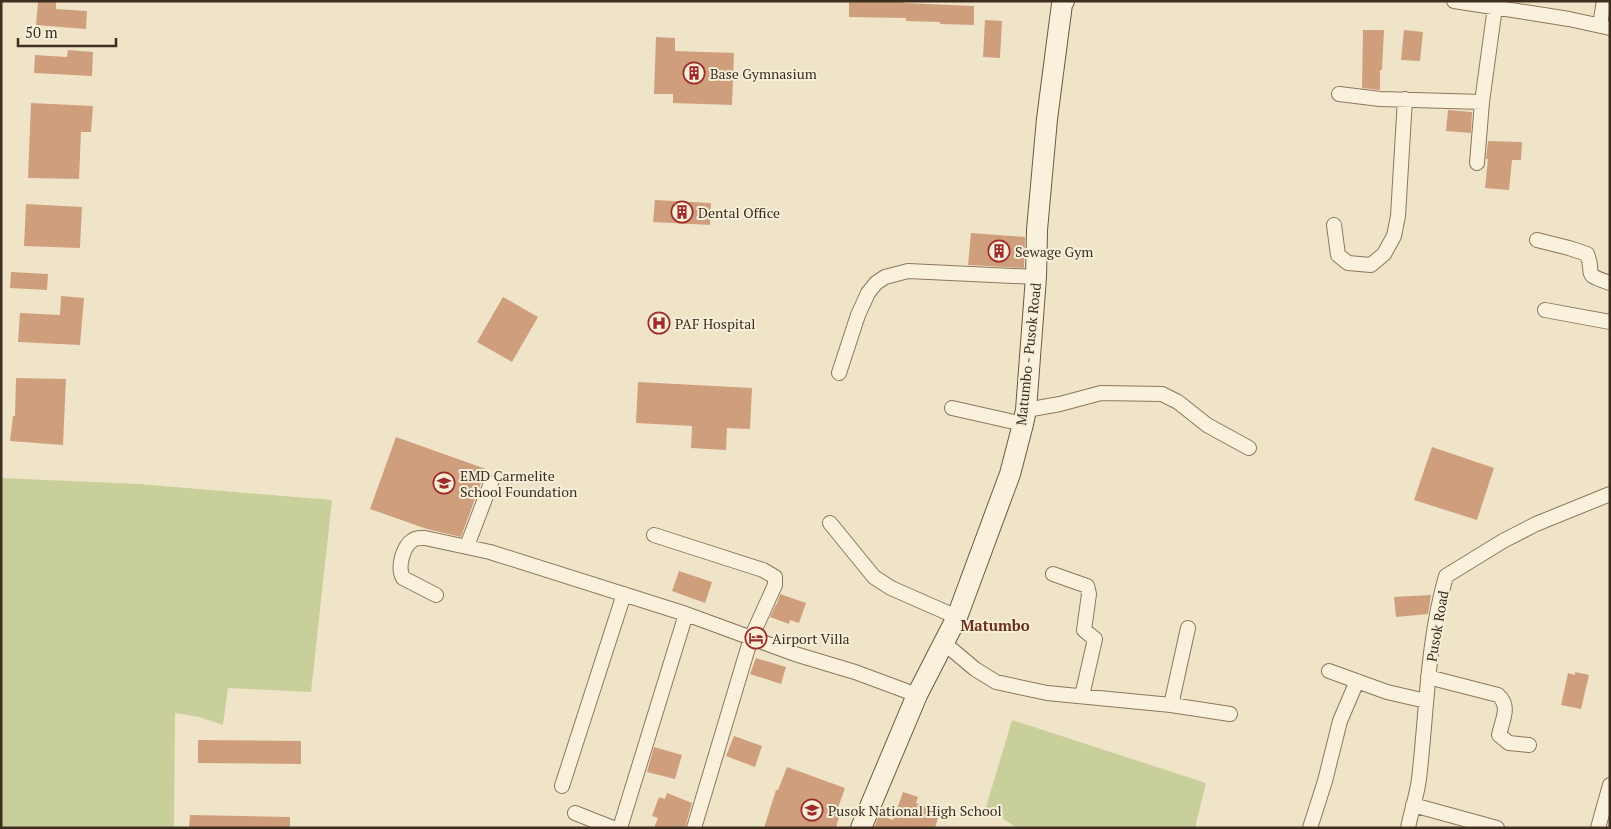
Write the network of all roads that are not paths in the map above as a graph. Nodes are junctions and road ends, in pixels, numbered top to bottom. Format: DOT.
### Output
graph roads {
  1 [pos="1064,1"];
  2 [pos="1454,1"];
  3 [pos="1604,1"];
  4 [pos="1495,7"];
  5 [pos="1605,26"];
  6 [pos="1339,94"];
  7 [pos="1405,99"];
  8 [pos="1482,102"];
  9 [pos="1478,163"];
  10 [pos="1334,225"];
  11 [pos="1537,240"];
  12 [pos="1036,278"];
  13 [pos="1610,282"];
  14 [pos="1545,310"];
  15 [pos="1610,322"];
  16 [pos="839,373"];
  17 [pos="952,408"];
  18 [pos="1024,417"];
  19 [pos="1249,448"];
  20 [pos="491,483"];
  21 [pos="1610,494"];
  22 [pos="830,523"];
  23 [pos="654,535"];
  24 [pos="467,546"];
  25 [pos="1053,574"];
  26 [pos="624,594"];
  27 [pos="436,595"];
  28 [pos="686,614"];
  29 [pos="957,617"];
  30 [pos="1188,628"];
  31 [pos="751,638"];
  32 [pos="944,643"];
  33 [pos="1328,671"];
  34 [pos="1428,677"];
  35 [pos="1357,680"];
  36 [pos="917,694"];
  37 [pos="1082,696"];
  38 [pos="1426,701"];
  39 [pos="1171,706"];
  40 [pos="1230,714"];
  41 [pos="1529,745"];
  42 [pos="1610,784"];
  43 [pos="562,786"];
  44 [pos="1413,805"];
  45 [pos="575,813"];
  46 [pos="613,828"];
  47 [pos="620,828"];
  48 [pos="694,828"];
  49 [pos="861,828"];
  50 [pos="1310,828"];
  51 [pos="1408,828"];
  52 [pos="1497,828"];
  53 [pos="1598,828"];
  1 -- 12 [label="street, Matumbo - Pusok Road"];
  2 -- 4 [label="street"];
  3 -- 5 [label="street"];
  4 -- 5 [label="street"];
  4 -- 8 [label="street"];
  6 -- 7 [label="street"];
  7 -- 8 [label="street"];
  7 -- 10 [label="street"];
  8 -- 9 [label="street"];
  11 -- 13 [label="street"];
  12 -- 16 [label="street"];
  12 -- 18 [label="street, Matumbo - Pusok Road"];
  14 -- 15 [label="street"];
  17 -- 18 [label="street"];
  18 -- 19 [label="street"];
  18 -- 29 [label="street, Matumbo - Pusok Road"];
  20 -- 24 [label="street"];
  21 -- 34 [label="street, Pusok Road"];
  22 -- 29 [label="street"];
  23 -- 31 [label="street"];
  24 -- 26 [label="street"];
  24 -- 27 [label="street"];
  25 -- 37 [label="street"];
  26 -- 28 [label="street"];
  26 -- 43 [label="street"];
  28 -- 31 [label="street"];
  28 -- 47 [label="street"];
  29 -- 32 [label="street, Matumbo - Pusok Road"];
  30 -- 39 [label="street"];
  31 -- 36 [label="street"];
  31 -- 48 [label="street"];
  32 -- 36 [label="street, Matumbo - Pusok Road"];
  32 -- 37 [label="street"];
  33 -- 35 [label="street"];
  34 -- 38 [label="street, Pusok Road"];
  34 -- 41 [label="street"];
  35 -- 38 [label="street"];
  35 -- 50 [label="street"];
  36 -- 49 [label="street, Matumbo - Pusok Road"];
  37 -- 39 [label="street"];
  38 -- 44 [label="street, Pusok Road"];
  39 -- 40 [label="street"];
  42 -- 53 [label="street"];
  44 -- 51 [label="street, Pusok Road"];
  44 -- 52 [label="street"];
  45 -- 46 [label="street"];
}
